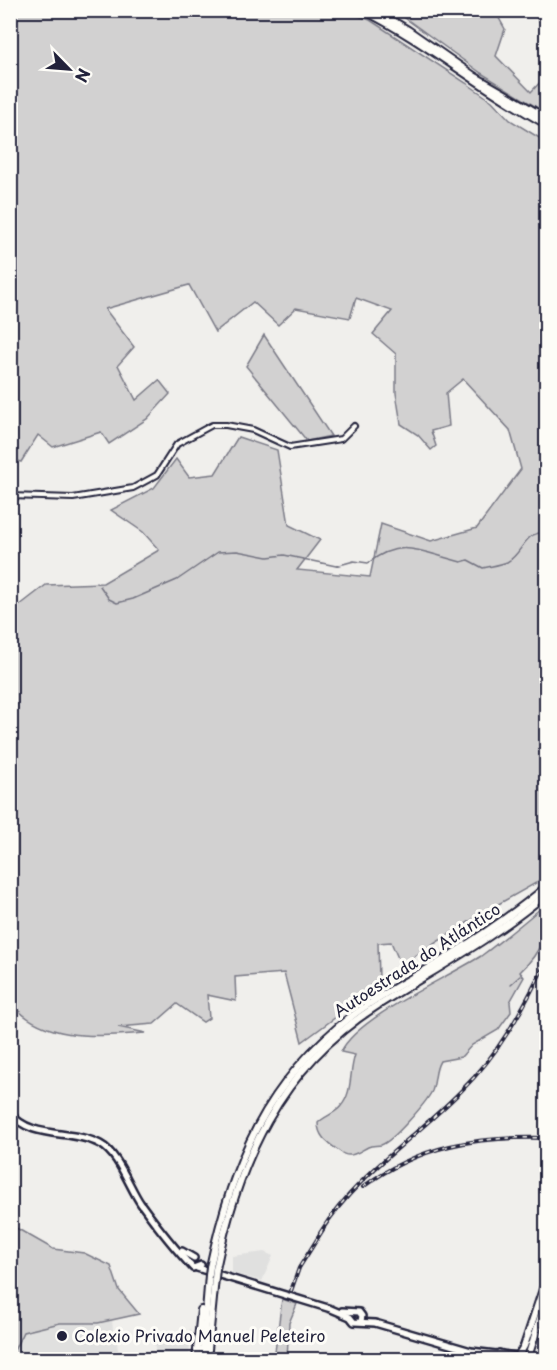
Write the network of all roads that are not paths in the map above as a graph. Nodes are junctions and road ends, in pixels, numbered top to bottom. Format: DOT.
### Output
graph roads {
  1 [pos="363,10"];
  2 [pos="375,10"];
  3 [pos="535,10"];
  4 [pos="541,10"];
  5 [pos="546,16"];
  6 [pos="546,21"];
  7 [pos="546,118"];
  8 [pos="546,124"];
  9 [pos="354,426"];
  10 [pos="10,496"];
  11 [pos="546,887"];
  12 [pos="546,894"];
  13 [pos="10,1107"];
  14 [pos="10,1113"];
  15 [pos="192,1261"];
  16 [pos="199,1266"];
  17 [pos="213,1268"];
  18 [pos="210,1276"];
  19 [pos="546,1280"];
  20 [pos="546,1289"];
  21 [pos="546,1300"];
  22 [pos="546,1309"];
  23 [pos="351,1315"];
  24 [pos="362,1318"];
  25 [pos="420,1334"];
  26 [pos="528,1356"];
  27 [pos="514,1357"];
  28 [pos="196,1359"];
  29 [pos="202,1359"];
  30 [pos="207,1359"];
  31 [pos="505,1359"];
  1 -- 8 [label="highway"];
  2 -- 7 [label="highway"];
  3 -- 6 [label="highway"];
  4 -- 5 [label="highway"];
  9 -- 10 [label="street"];
  11 -- 17 [label="highway, Autoestrada do Atlántico"];
  12 -- 17 [label="highway, Autoestrada do Atlántico"];
  13 -- 15 [label="main road"];
  14 -- 15 [label="main road"];
  15 -- 16 [label="main road"];
  15 -- 16 [label="main road"];
  16 -- 23 [label="main road"];
  17 -- 18 [label="highway, Autoestrada do Atlántico, bridge"];
  18 -- 28 [label="highway"];
  18 -- 29 [label="highway, Autoestrada do Atlántico"];
  18 -- 30 [label="highway, Autoestrada do Atlántico"];
  19 -- 27 [label="highway"];
  20 -- 26 [label="highway"];
  21 -- 26 [label="highway"];
  22 -- 26 [label="highway"];
  23 -- 24 [label="main road"];
  23 -- 24 [label="main road"];
  24 -- 25 [label="main road"];
  24 -- 25 [label="main road"];
  25 -- 27 [label="main road"];
  25 -- 31 [label="main road"];
  26 -- 27 [label="main road"];
}
